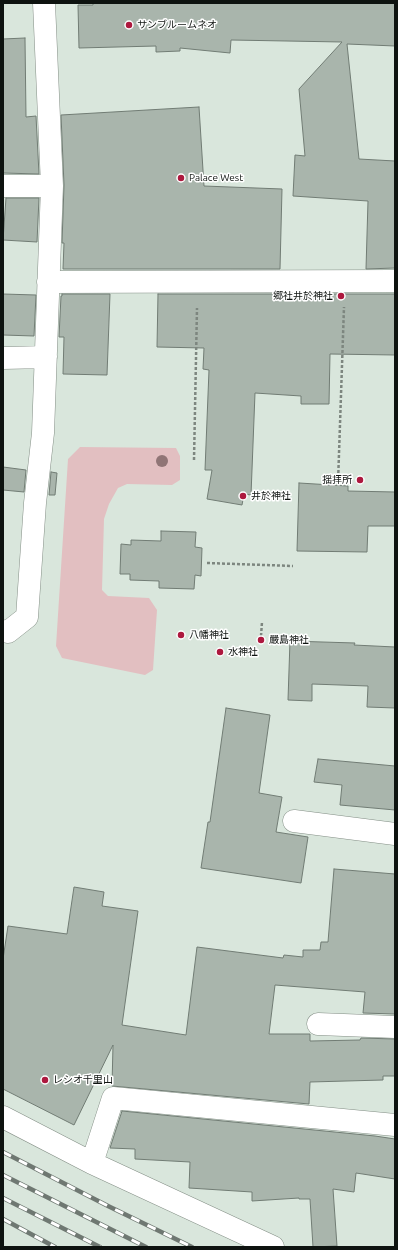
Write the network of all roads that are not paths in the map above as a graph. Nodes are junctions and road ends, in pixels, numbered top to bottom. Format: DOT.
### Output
graph roads {
  1 [pos="44,3"];
  2 [pos="3,186"];
  3 [pos="52,186"];
  4 [pos="395,281"];
  5 [pos="48,282"];
  6 [pos="46,357"];
  7 [pos="3,358"];
  8 [pos="3,631"];
  9 [pos="294,821"];
  10 [pos="395,834"];
  11 [pos="318,1024"];
  12 [pos="395,1027"];
  13 [pos="3,1117"];
  14 [pos="395,1126"];
  15 [pos="92,1163"];
  16 [pos="273,1247"];
  1 -- 3 [label="street"];
  2 -- 3 [label="street"];
  3 -- 5 [label="street"];
  4 -- 5 [label="street"];
  5 -- 6 [label="street"];
  6 -- 7 [label="street"];
  6 -- 8 [label="street"];
  9 -- 10 [label="street"];
  11 -- 12 [label="street"];
  13 -- 15 [label="street"];
  14 -- 15 [label="street"];
  15 -- 16 [label="street"];
}
